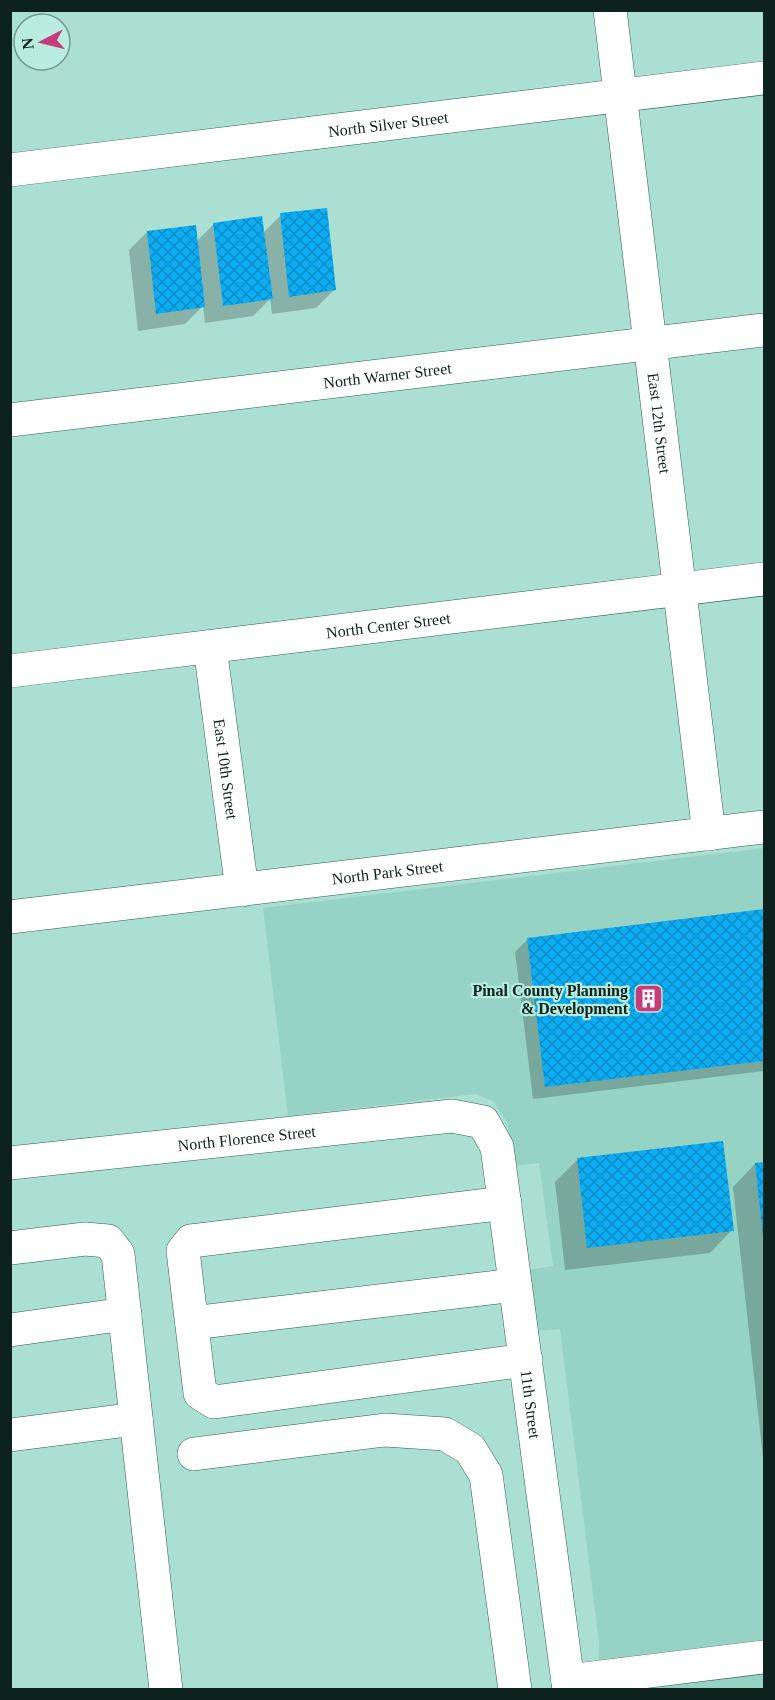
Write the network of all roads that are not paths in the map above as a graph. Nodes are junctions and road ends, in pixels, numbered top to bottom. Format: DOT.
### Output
graph roads {
  1 [pos="610,10"];
  2 [pos="765,78"];
  3 [pos="621,95"];
  4 [pos="10,170"];
  5 [pos="765,330"];
  6 [pos="650,344"];
  7 [pos="10,420"];
  8 [pos="765,579"];
  9 [pos="680,590"];
  10 [pos="210,647"];
  11 [pos="10,671"];
  12 [pos="765,827"];
  13 [pos="709,834"];
  14 [pos="242,890"];
  15 [pos="10,917"];
  16 [pos="483,1122"];
  17 [pos="10,1163"];
  18 [pos="505,1203"];
  19 [pos="10,1248"];
  20 [pos="515,1285"];
  21 [pos="125,1314"];
  22 [pos="192,1323"];
  23 [pos="10,1330"];
  24 [pos="526,1360"];
  25 [pos="136,1419"];
  26 [pos="10,1435"];
  27 [pos="194,1454"];
  28 [pos="765,1657"];
  29 [pos="568,1685"];
  30 [pos="166,1689"];
  31 [pos="515,1689"];
  1 -- 3 [label="street, East 12th Street"];
  2 -- 3 [label="street, North Silver Street"];
  3 -- 4 [label="street, North Silver Street"];
  3 -- 6 [label="street, East 12th Street"];
  5 -- 6 [label="street, North Warner Street"];
  6 -- 7 [label="street, North Warner Street"];
  6 -- 9 [label="street, East 12th Street"];
  8 -- 9 [label="street, North Center Street"];
  9 -- 10 [label="street, North Center Street"];
  9 -- 13 [label="street, East 12th Street"];
  10 -- 11 [label="street, North Center Street"];
  10 -- 14 [label="street, East 10th Street"];
  12 -- 13 [label="street, North Park Street"];
  13 -- 14 [label="street, North Park Street"];
  14 -- 15 [label="street, North Park Street"];
  16 -- 17 [label="street, North Florence Street"];
  16 -- 18 [label="street, 11th Street"];
  18 -- 20 [label="street, 11th Street"];
  18 -- 22 [label="street"];
  19 -- 21 [label="street"];
  20 -- 22 [label="street"];
  20 -- 24 [label="street, 11th Street"];
  21 -- 23 [label="street"];
  21 -- 25 [label="street"];
  22 -- 24 [label="street"];
  24 -- 29 [label="street, 11th Street"];
  25 -- 26 [label="street"];
  25 -- 30 [label="street"];
  27 -- 31 [label="street"];
  28 -- 29 [label="street"];
}
